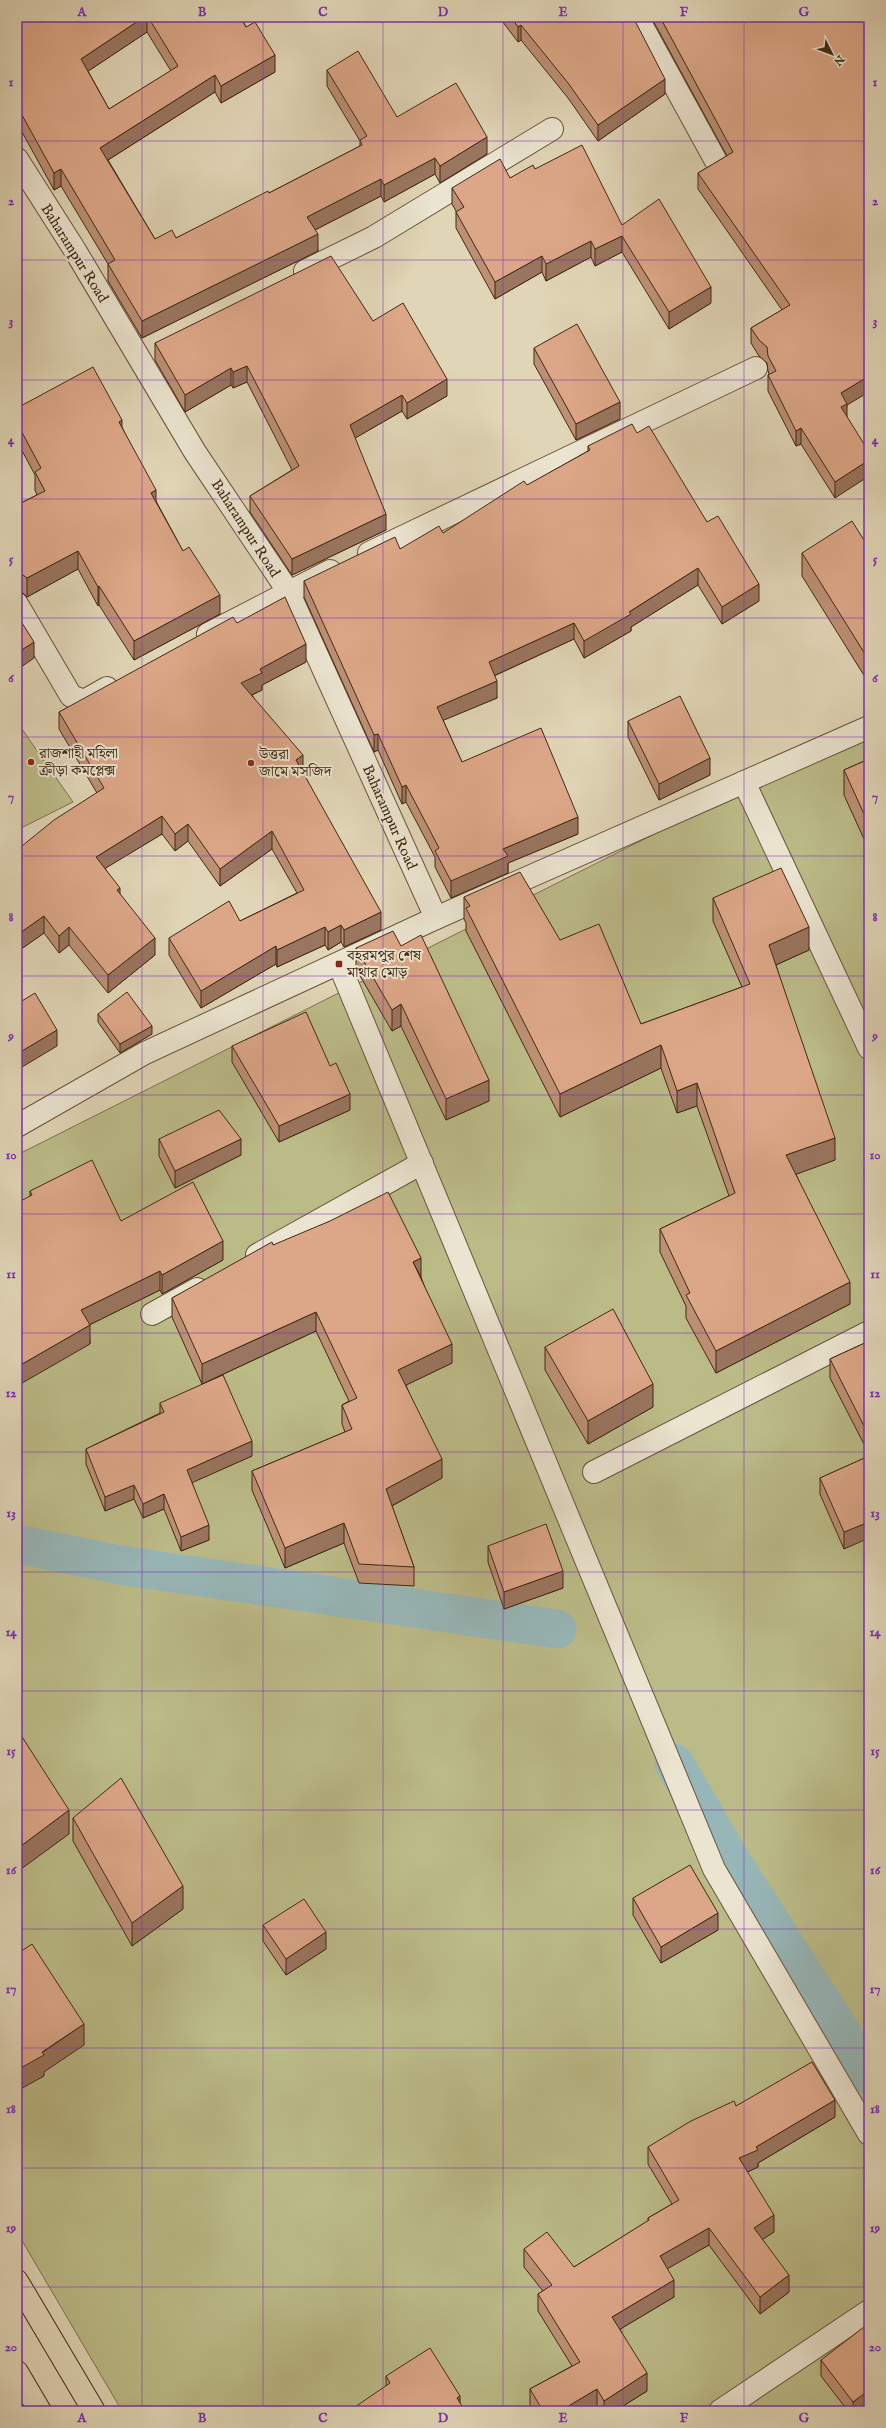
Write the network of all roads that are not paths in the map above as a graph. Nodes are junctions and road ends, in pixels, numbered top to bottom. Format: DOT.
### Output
graph roads {
  1 [pos="637,17"];
  2 [pos="552,129"];
  3 [pos="17,159"];
  4 [pos="717,163"];
  5 [pos="288,280"];
  6 [pos="756,368"];
  7 [pos="288,591"];
  8 [pos="17,604"];
  9 [pos="189,644"];
  10 [pos="126,678"];
  11 [pos="869,727"];
  12 [pos="744,782"];
  13 [pos="436,918"];
  14 [pos="339,964"];
  15 [pos="869,1048"];
  16 [pos="17,1126"];
  17 [pos="422,1163"];
  18 [pos="242,1264"];
  19 [pos="214,1279"];
  20 [pos="152,1314"];
  21 [pos="869,1332"];
  22 [pos="594,1472"];
  23 [pos="869,2134"];
  24 [pos="17,2281"];
  25 [pos="869,2311"];
  26 [pos="17,2372"];
  27 [pos="40,2411"];
  28 [pos="94,2411"];
  29 [pos="720,2411"];
  1 -- 4 [label="street"];
  2 -- 5 [label="street"];
  3 -- 7 [label="street, Baharampur Road"];
  6 -- 7 [label="street"];
  7 -- 9 [label="street"];
  7 -- 13 [label="street, Baharampur Road"];
  8 -- 10 [label="street"];
  11 -- 12 [label="street"];
  12 -- 13 [label="street"];
  12 -- 15 [label="street"];
  13 -- 14 [label="street"];
  14 -- 16 [label="street"];
  14 -- 17 [label="street"];
  17 -- 18 [label="street"];
  17 -- 23 [label="street"];
  19 -- 20 [label="street"];
  21 -- 22 [label="street"];
  24 -- 28 [label="main road"];
  25 -- 29 [label="street"];
  26 -- 27 [label="main road"];
}
